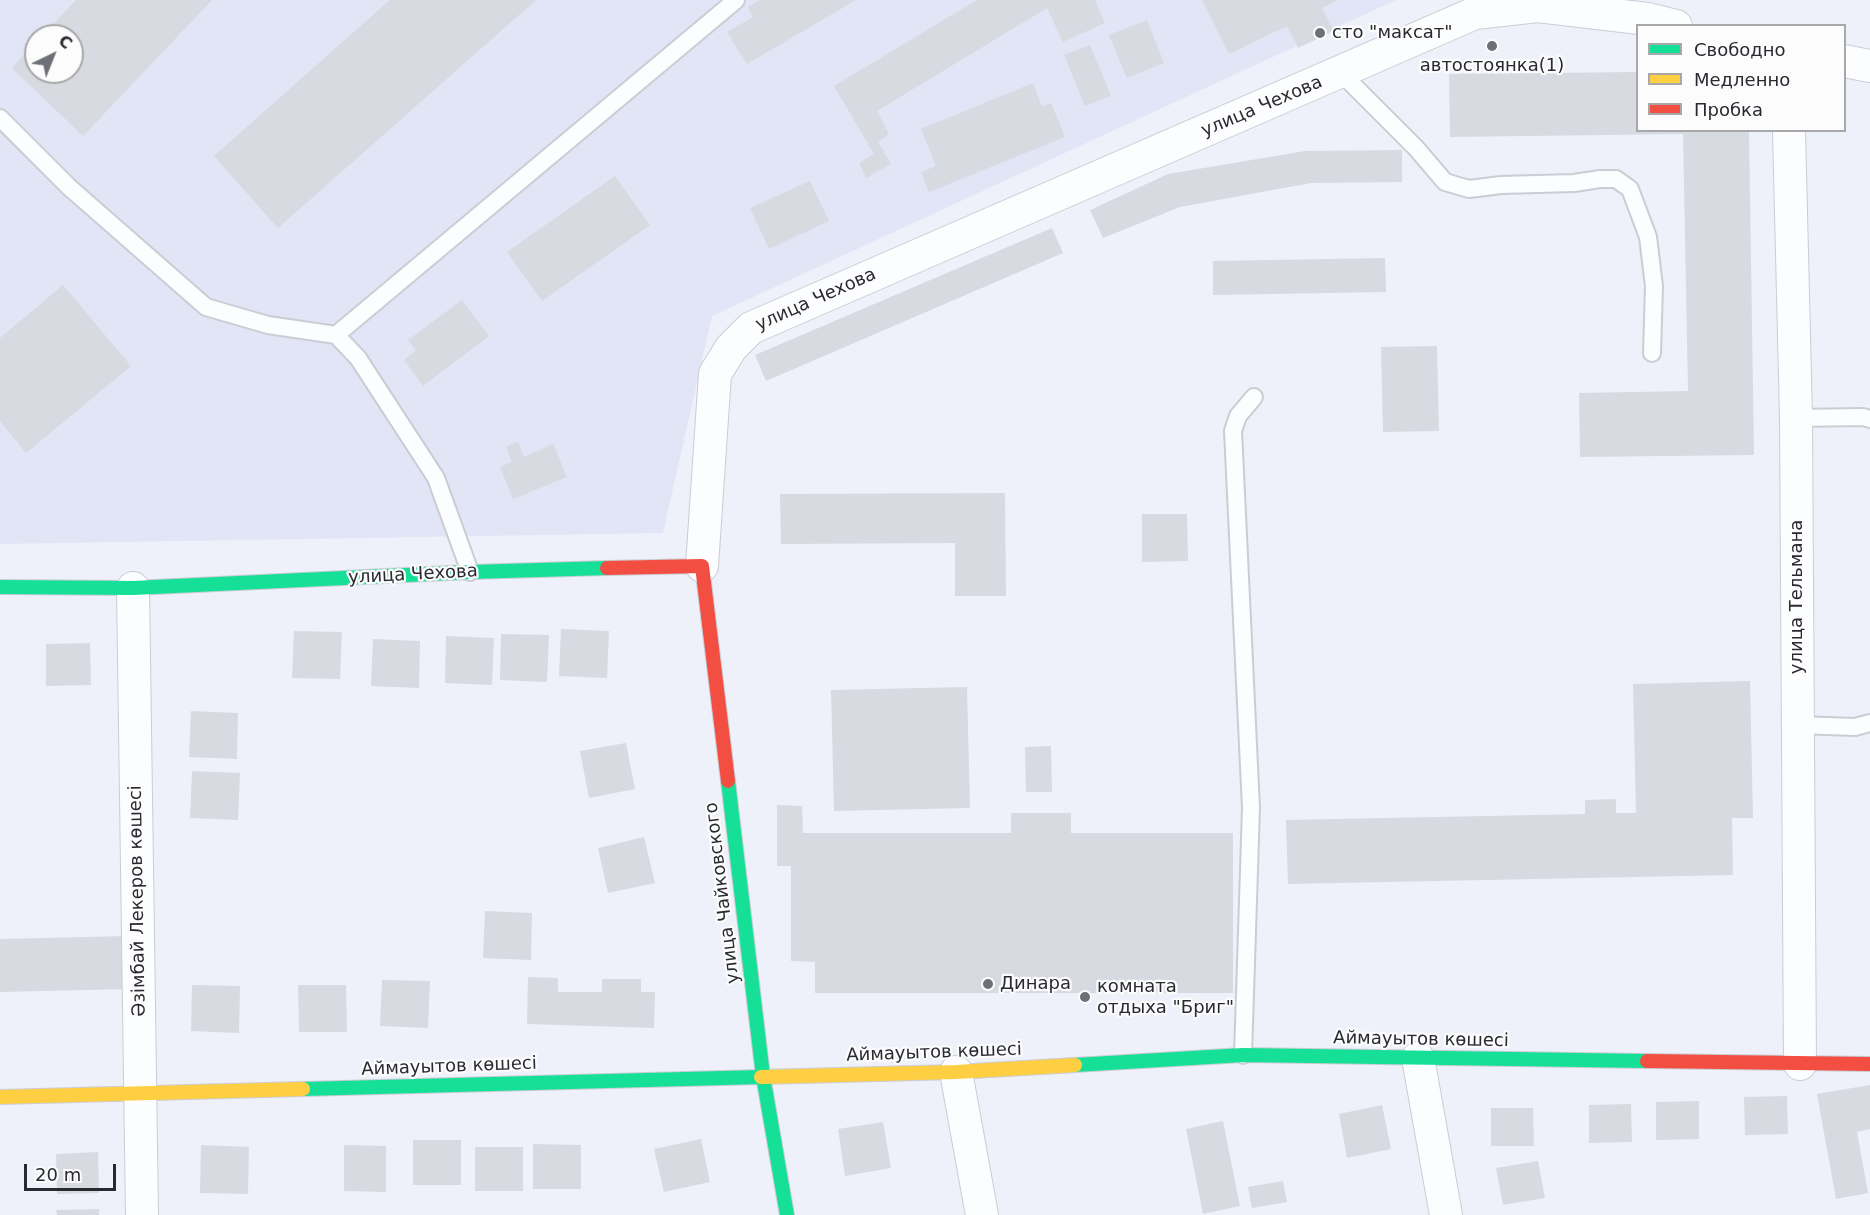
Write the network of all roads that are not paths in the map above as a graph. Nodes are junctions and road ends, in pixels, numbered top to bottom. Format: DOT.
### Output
graph roads {
  1 [pos="736,0"];
  2 [pos="1476,6"];
  3 [pos="1674,17"];
  4 [pos="1846,61"];
  5 [pos="1870,66"];
  6 [pos="1341,73"];
  7 [pos="0,118"];
  8 [pos="1789,132"];
  9 [pos="336,335"];
  10 [pos="1652,353"];
  11 [pos="1254,397"];
  12 [pos="1796,418"];
  13 [pos="1870,419"];
  14 [pos="702,566"];
  15 [pos="470,572"];
  16 [pos="0,586"];
  17 [pos="133,588"];
  18 [pos="1870,723"];
  19 [pos="1798,725"];
  20 [pos="1243,1055"];
  21 [pos="1418,1058"];
  22 [pos="1800,1064"];
  23 [pos="1870,1064"];
  24 [pos="956,1072"];
  25 [pos="763,1076"];
  26 [pos="141,1094"];
  27 [pos="0,1097"];
  28 [pos="142,1215"];
  29 [pos="787,1215"];
  30 [pos="982,1215"];
  31 [pos="1446,1215"];
  1 -- 9 [label="lane"];
  2 -- 3 [label="street, улица Чехова"];
  2 -- 6 [label="street, улица Чехова"];
  4 -- 5 [label="street"];
  6 -- 10 [label="lane"];
  6 -- 14 [label="street, улица Чехова"];
  7 -- 9 [label="lane"];
  8 -- 12 [label="street, улица Тельмана"];
  9 -- 15 [label="lane"];
  11 -- 20 [label="lane"];
  12 -- 13 [label="lane"];
  12 -- 19 [label="street, улица Тельмана"];
  14 -- 15 [label="street, улица Чехова"];
  14 -- 25 [label="street, улица Чайковского"];
  15 -- 17 [label="street, улица Чехова"];
  16 -- 17 [label="street, улица Чехова"];
  17 -- 26 [label="street, Әзімбай Лекеров көшесі"];
  18 -- 19 [label="lane"];
  19 -- 22 [label="street, улица Тельмана"];
  20 -- 21 [label="street, Аймауытов көшесі"];
  20 -- 24 [label="street, Аймауытов көшесі"];
  21 -- 22 [label="street, Аймауытов көшесі"];
  21 -- 31 [label="street"];
  22 -- 23 [label="street, Аймауытов көшесі"];
  24 -- 25 [label="street, Аймауытов көшесі"];
  24 -- 30 [label="street"];
  25 -- 26 [label="street, Аймауытов көшесі"];
  25 -- 29 [label="street, улица Чайковского"];
  26 -- 27 [label="street, Аймауытов көшесі"];
  26 -- 28 [label="street, Әзімбай Лекеров көшесі"];
}
